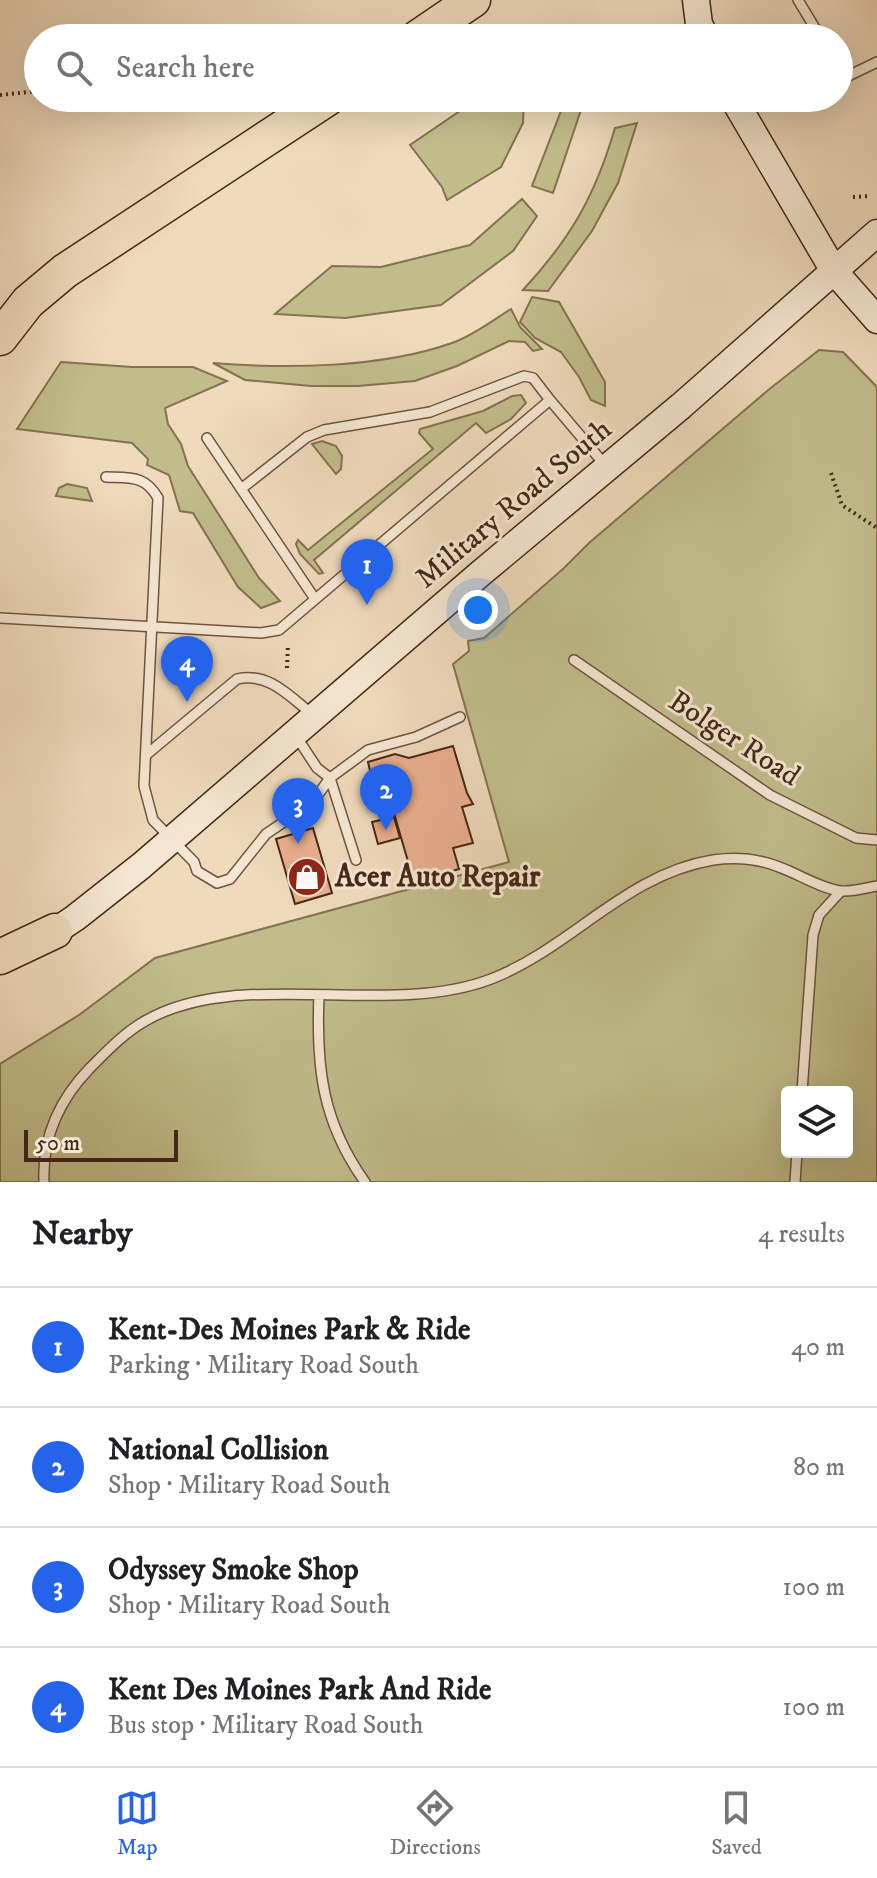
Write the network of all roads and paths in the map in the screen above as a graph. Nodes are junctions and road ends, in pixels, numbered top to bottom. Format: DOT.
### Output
graph roads {
  1 [pos="473,0"];
  2 [pos="677,0"];
  3 [pos="798,0"];
  4 [pos="700,21"];
  5 [pos="438,24"];
  6 [pos="813,24"];
  7 [pos="877,62"];
  8 [pos="853,74"];
  9 [pos="24,92"];
  10 [pos="0,95"];
  11 [pos="307,112"];
  12 [pos="741,112"];
  13 [pos="870,196"];
  14 [pos="853,197"];
  15 [pos="877,233"];
  16 [pos="834,271"];
  17 [pos="877,320"];
  18 [pos="0,338"];
  19 [pos="550,400"];
  20 [pos="207,438"];
  21 [pos="607,468"];
  22 [pos="831,473"];
  23 [pos="106,477"];
  24 [pos="241,489"];
  25 [pos="877,528"];
  26 [pos="315,599"];
  27 [pos="0,618"];
  28 [pos="152,627"];
  29 [pos="288,644"];
  30 [pos="574,660"];
  31 [pos="287,668"];
  32 [pos="460,717"];
  33 [pos="305,725"];
  34 [pos="146,755"];
  35 [pos="330,778"];
  36 [pos="171,840"];
  37 [pos="877,840"];
  38 [pos="356,860"];
  39 [pos="877,886"];
  40 [pos="841,891"];
  41 [pos="55,931"];
  42 [pos="0,957"];
  43 [pos="0,968"];
  44 [pos="319,995"];
  45 [pos="802,1086"];
  46 [pos="797,1158"];
  47 [pos="44,1182"];
  48 [pos="365,1182"];
  49 [pos="795,1182"];
  1 -- 5 [label="highway"];
  2 -- 4 [label="main road"];
  3 -- 6 [label="lane"];
  7 -- 8 [label="lane"];
  9 -- 10 [label="path"];
  11 -- 18 [label="highway"];
  12 -- 16 [label="main road"];
  13 -- 14 [label="path"];
  15 -- 16 [label="main road, Military Road South"];
  16 -- 17 [label="main road"];
  16 -- 21 [label="main road, Military Road South"];
  19 -- 21 [label="lane"];
  19 -- 24 [label="lane"];
  19 -- 26 [label="lane"];
  20 -- 24 [label="lane"];
  21 -- 33 [label="main road, Military Road South"];
  22 -- 25 [label="path"];
  23 -- 28 [label="lane"];
  24 -- 26 [label="lane"];
  26 -- 28 [label="lane"];
  27 -- 28 [label="lane"];
  28 -- 34 [label="lane"];
  29 -- 31 [label="path"];
  30 -- 37 [label="lane, Bolger Road"];
  32 -- 35 [label="lane"];
  33 -- 34 [label="lane"];
  33 -- 35 [label="lane"];
  33 -- 36 [label="main road, Military Road South"];
  34 -- 36 [label="lane"];
  35 -- 36 [label="lane"];
  35 -- 38 [label="lane"];
  36 -- 41 [label="main road, Military Road South"];
  39 -- 40 [label="lane"];
  40 -- 44 [label="lane"];
  40 -- 45 [label="lane"];
  41 -- 42 [label="highway"];
  41 -- 43 [label="main road, Military Road South"];
  44 -- 47 [label="lane"];
  44 -- 48 [label="lane"];
  46 -- 49 [label="lane"];
}
